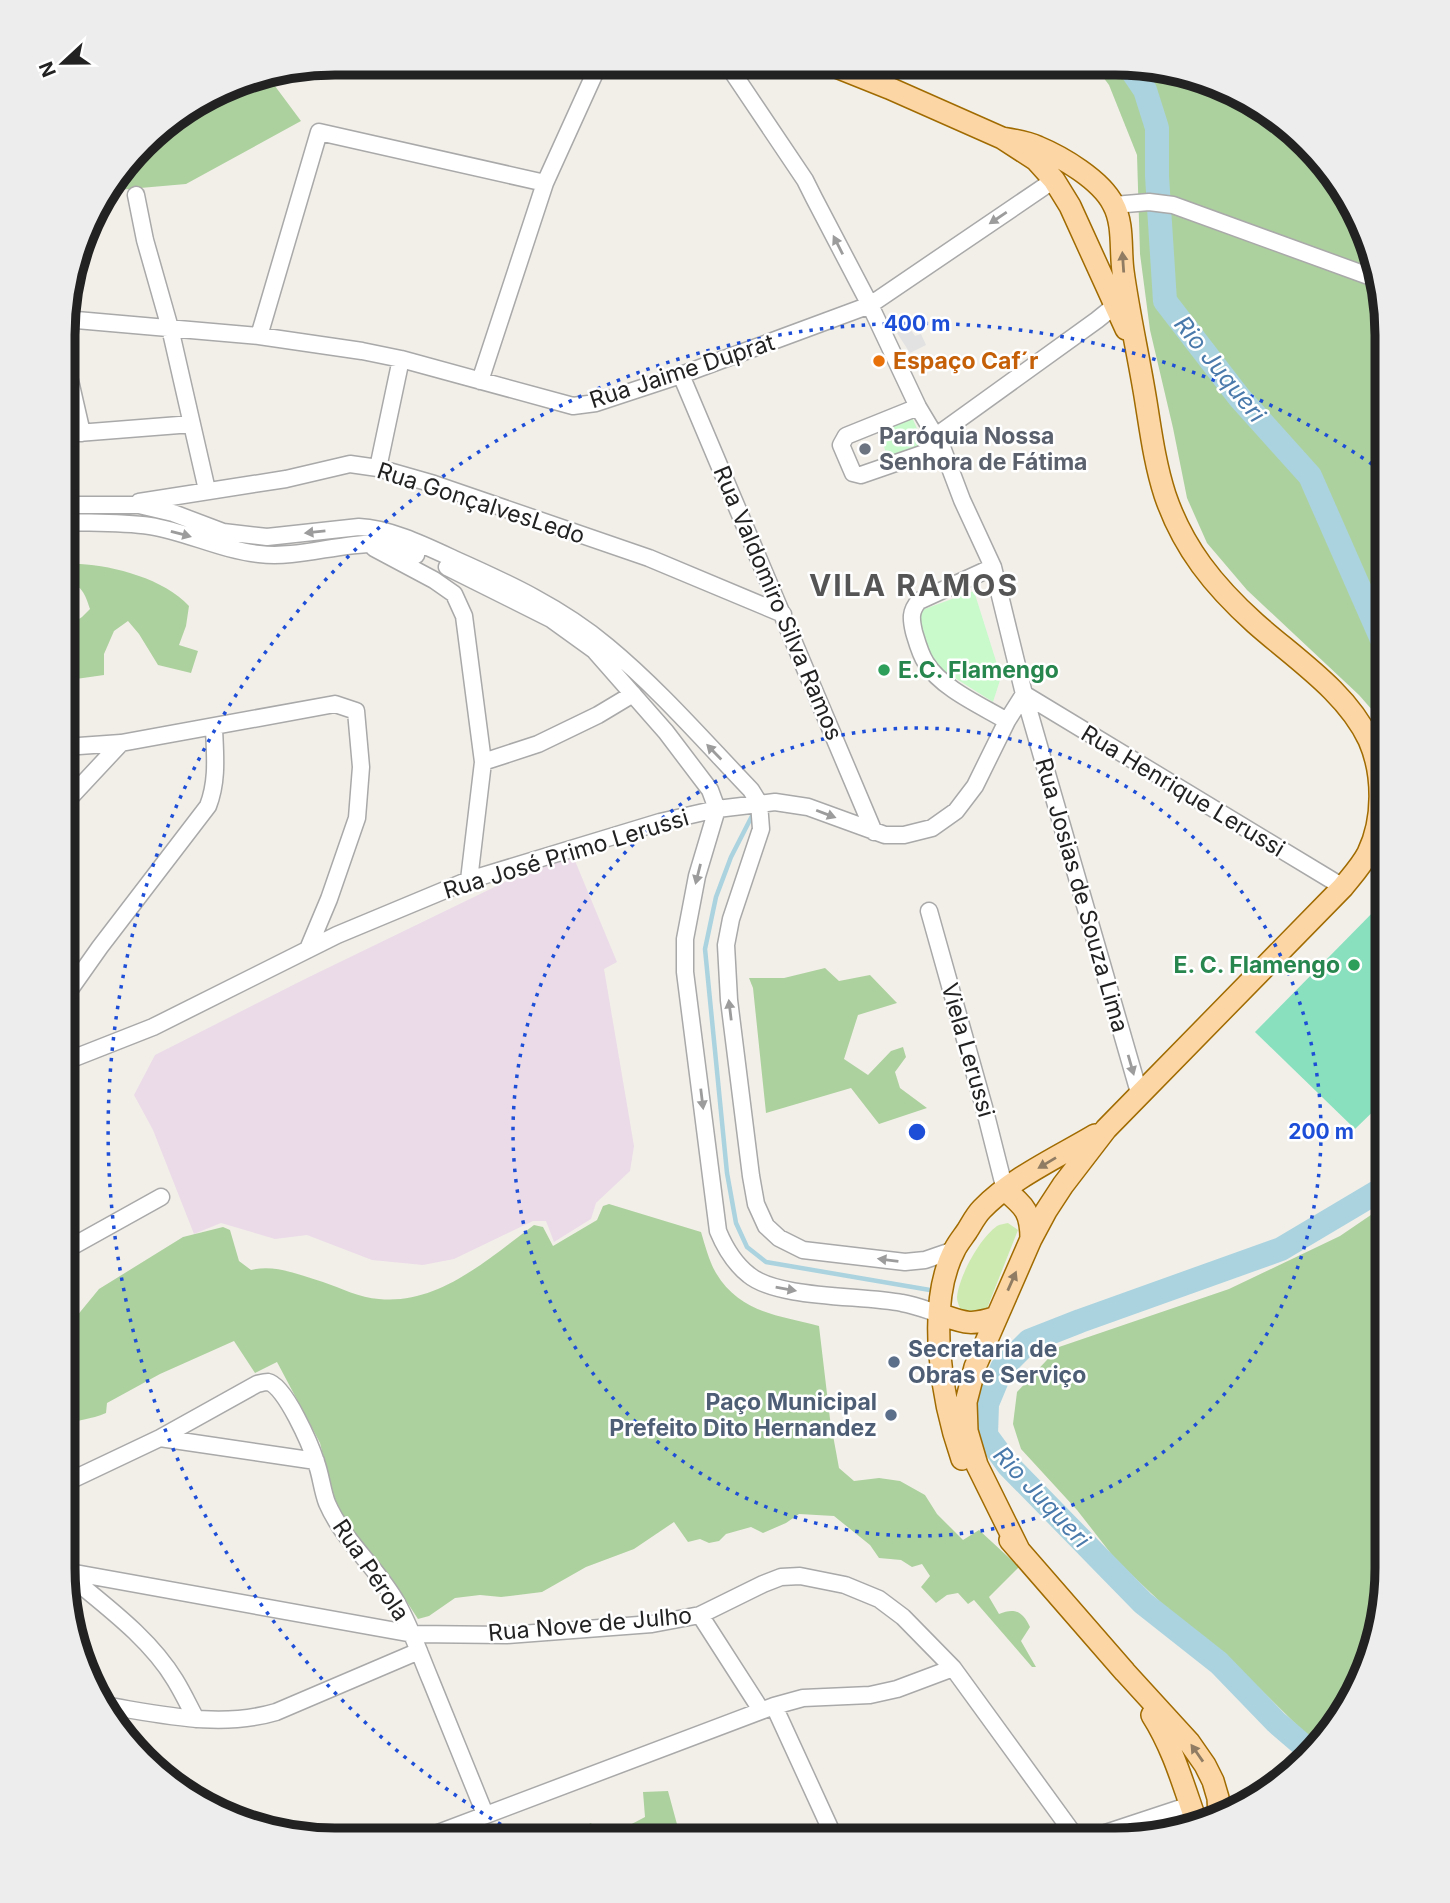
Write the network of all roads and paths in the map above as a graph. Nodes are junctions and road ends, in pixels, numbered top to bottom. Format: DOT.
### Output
graph roads {
  1 [pos="594,75"];
  2 [pos="734,75"];
  3 [pos="855,75"];
  4 [pos="1002,138"];
  5 [pos="1082,172"];
  6 [pos="1054,180"];
  7 [pos="545,183"];
  8 [pos="136,195"];
  9 [pos="1116,211"];
  10 [pos="1079,229"];
  11 [pos="1368,276"];
  12 [pos="1122,300"];
  13 [pos="870,305"];
  14 [pos="76,320"];
  15 [pos="170,328"];
  16 [pos="259,336"];
  17 [pos="401,359"];
  18 [pos="681,375"];
  19 [pos="480,381"];
  20 [pos="75,403"];
  21 [pos="918,407"];
  22 [pos="192,424"];
  23 [pos="75,433"];
  24 [pos="82,433"];
  25 [pos="939,441"];
  26 [pos="378,468"];
  27 [pos="207,490"];
  28 [pos="75,505"];
  29 [pos="109,505"];
  30 [pos="133,505"];
  31 [pos="75,522"];
  32 [pos="105,524"];
  33 [pos="141,526"];
  34 [pos="364,527"];
  35 [pos="367,544"];
  36 [pos="993,567"];
  37 [pos="783,614"];
  38 [pos="1024,694"];
  39 [pos="634,695"];
  40 [pos="1007,722"];
  41 [pos="214,728"];
  42 [pos="121,743"];
  43 [pos="75,746"];
  44 [pos="1375,759"];
  45 [pos="483,762"];
  46 [pos="75,792"];
  47 [pos="759,803"];
  48 [pos="717,809"];
  49 [pos="874,832"];
  50 [pos="1375,832"];
  51 [pos="469,880"];
  52 [pos="1343,887"];
  53 [pos="929,911"];
  54 [pos="308,949"];
  55 [pos="75,983"];
  56 [pos="75,1058"];
  57 [pos="1139,1096"];
  58 [pos="1105,1129"];
  59 [pos="1005,1189"];
  60 [pos="161,1197"];
  61 [pos="1031,1239"];
  62 [pos="75,1245"];
  63 [pos="954,1250"];
  64 [pos="939,1314"];
  65 [pos="997,1317"];
  66 [pos="160,1438"];
  67 [pos="316,1461"];
  68 [pos="75,1478"];
  69 [pos="1018,1550"];
  70 [pos="75,1573"];
  71 [pos="76,1581"];
  72 [pos="700,1615"];
  73 [pos="413,1634"];
  74 [pos="419,1651"];
  75 [pos="953,1668"];
  76 [pos="1125,1672"];
  77 [pos="116,1707"];
  78 [pos="767,1708"];
  79 [pos="196,1719"];
  80 [pos="1218,1806"];
  81 [pos="485,1814"];
  82 [pos="1197,1815"];
  83 [pos="1189,1817"];
  84 [pos="1147,1826"];
  85 [pos="450,1828"];
  86 [pos="829,1828"];
  87 [pos="1069,1828"];
  1 -- 7 [label="street"];
  13 -- 2 [label="street, Rua Josias de Souza Lima, one-way"];
  3 -- 4 [label="main road"];
  4 -- 5 [label="main road"];
  4 -- 6 [label="main road"];
  5 -- 6 [label="main road"];
  5 -- 9 [label="main road"];
  6 -- 10 [label="main road"];
  6 -- 13 [label="street, Rua Jaime Duprat, one-way"];
  7 -- 16 [label="street"];
  7 -- 19 [label="street"];
  8 -- 15 [label="street"];
  9 -- 10 [label="main road"];
  9 -- 11 [label="street"];
  12 -- 9 [label="main road, one-way"];
  10 -- 12 [label="main road"];
  12 -- 25 [label="street"];
  12 -- 44 [label="main road"];
  13 -- 18 [label="street, Rua Jaime Duprat"];
  13 -- 21 [label="street, Rua Josias de Souza Lima"];
  14 -- 15 [label="street, Rua Jaime Duprat"];
  15 -- 16 [label="street, Rua Jaime Duprat"];
  15 -- 22 [label="street"];
  16 -- 17 [label="street, Rua Jaime Duprat"];
  17 -- 19 [label="street, Rua Jaime Duprat"];
  17 -- 26 [label="street"];
  18 -- 19 [label="street, Rua Jaime Duprat"];
  18 -- 37 [label="street, Rua Valdomiro Silva Ramos"];
  20 -- 24 [label="street"];
  21 -- 25 [label="street, Rua Josias de Souza Lima"];
  21 -- 25 [label="street"];
  22 -- 24 [label="street"];
  22 -- 27 [label="street"];
  23 -- 24 [label="street"];
  25 -- 36 [label="street, Rua Josias de Souza Lima"];
  26 -- 27 [label="street, Rua GonçalvesLedo"];
  26 -- 37 [label="street, Rua GonçalvesLedo"];
  27 -- 30 [label="street, Rua GonçalvesLedo"];
  28 -- 29 [label="street"];
  29 -- 30 [label="street"];
  29 -- 32 [label="street"];
  30 -- 33 [label="street"];
  34 -- 30 [label="street, one-way"];
  31 -- 32 [label="street"];
  32 -- 33 [label="street"];
  33 -- 35 [label="street, one-way"];
  34 -- 35 [label="street"];
  47 -- 34 [label="street, one-way"];
  35 -- 39 [label="street"];
  35 -- 45 [label="street"];
  36 -- 38 [label="street, Rua Josias de Souza Lima"];
  36 -- 40 [label="street"];
  37 -- 49 [label="street, Rua Valdomiro Silva Ramos"];
  38 -- 40 [label="street, Rua José Primo Lerussi"];
  38 -- 52 [label="street, Rua Henrique Lerussi"];
  38 -- 57 [label="street, Rua Josias de Souza Lima, one-way"];
  39 -- 45 [label="street"];
  39 -- 48 [label="street"];
  40 -- 49 [label="street, Rua José Primo Lerussi"];
  41 -- 42 [label="street"];
  41 -- 54 [label="street"];
  41 -- 55 [label="street"];
  42 -- 43 [label="street"];
  42 -- 46 [label="street"];
  45 -- 51 [label="street"];
  47 -- 48 [label="street, Rua José Primo Lerussi"];
  47 -- 49 [label="street, Rua José Primo Lerussi, one-way"];
  63 -- 47 [label="street, one-way"];
  48 -- 51 [label="street, Rua José Primo Lerussi"];
  48 -- 64 [label="street, one-way"];
  50 -- 52 [label="main road"];
  51 -- 54 [label="street, Rua José Primo Lerussi"];
  52 -- 57 [label="main road"];
  53 -- 59 [label="street, Viela Lerussi"];
  54 -- 56 [label="street, Rua José Primo Lerussi"];
  57 -- 58 [label="main road"];
  58 -- 59 [label="main road, one-way"];
  58 -- 61 [label="main road"];
  59 -- 61 [label="main road"];
  59 -- 63 [label="main road"];
  60 -- 62 [label="street"];
  65 -- 61 [label="main road, one-way"];
  63 -- 64 [label="main road"];
  64 -- 65 [label="main road"];
  64 -- 69 [label="main road"];
  65 -- 69 [label="main road"];
  66 -- 67 [label="street"];
  66 -- 67 [label="street, Rua Pérola"];
  66 -- 68 [label="street"];
  67 -- 73 [label="street, Rua Pérola"];
  69 -- 76 [label="main road"];
  70 -- 73 [label="street, Rua Nove de Julho"];
  71 -- 79 [label="street"];
  72 -- 73 [label="street, Rua Nove de Julho"];
  72 -- 75 [label="street, Rua Nove de Julho"];
  72 -- 78 [label="street"];
  73 -- 74 [label="street, Rua Pérola"];
  74 -- 79 [label="street"];
  74 -- 81 [label="street, Rua Pérola"];
  75 -- 78 [label="street"];
  75 -- 87 [label="street, Rua Nove de Julho"];
  80 -- 76 [label="main road, one-way"];
  76 -- 82 [label="main road"];
  77 -- 79 [label="street"];
  78 -- 81 [label="street"];
  78 -- 86 [label="street"];
  81 -- 85 [label="street"];
  83 -- 84 [label="street"];
}
